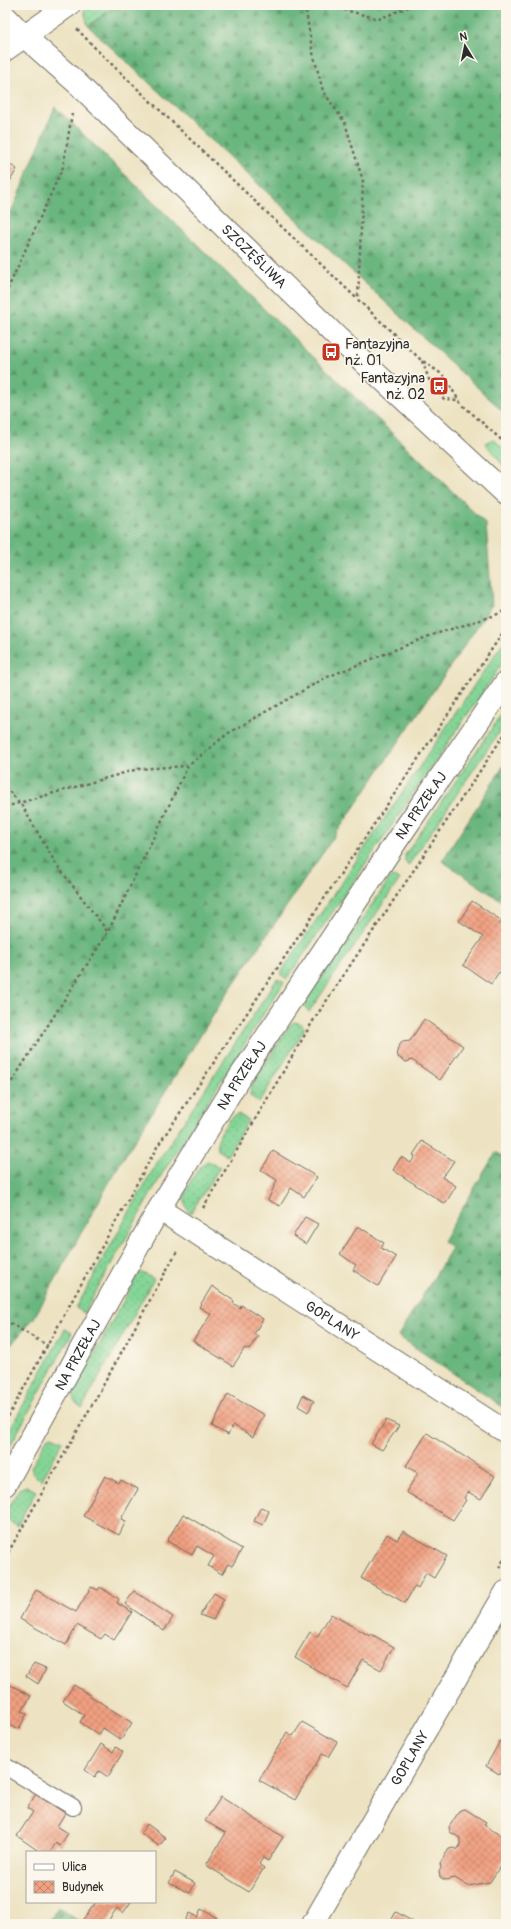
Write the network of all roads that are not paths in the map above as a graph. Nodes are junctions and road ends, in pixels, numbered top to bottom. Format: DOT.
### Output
graph roads {
  1 [pos="71,15"];
  2 [pos="5,16"];
  3 [pos="25,37"];
  4 [pos="5,50"];
  5 [pos="506,494"];
  6 [pos="506,682"];
  7 [pos="159,1209"];
  8 [pos="506,1432"];
  9 [pos="5,1485"];
  10 [pos="506,1592"];
  11 [pos="5,1766"];
  12 [pos="73,1807"];
  13 [pos="313,1924"];
  1 -- 3 [label="street"];
  2 -- 3 [label="street, SZCZĘŚLIWA"];
  3 -- 4 [label="street"];
  3 -- 5 [label="street, SZCZĘŚLIWA"];
  6 -- 7 [label="street, NA PRZEŁAJ"];
  7 -- 8 [label="street, GOPLANY"];
  7 -- 9 [label="street, NA PRZEŁAJ"];
  10 -- 13 [label="street, GOPLANY"];
  11 -- 12 [label="lane"];
}
